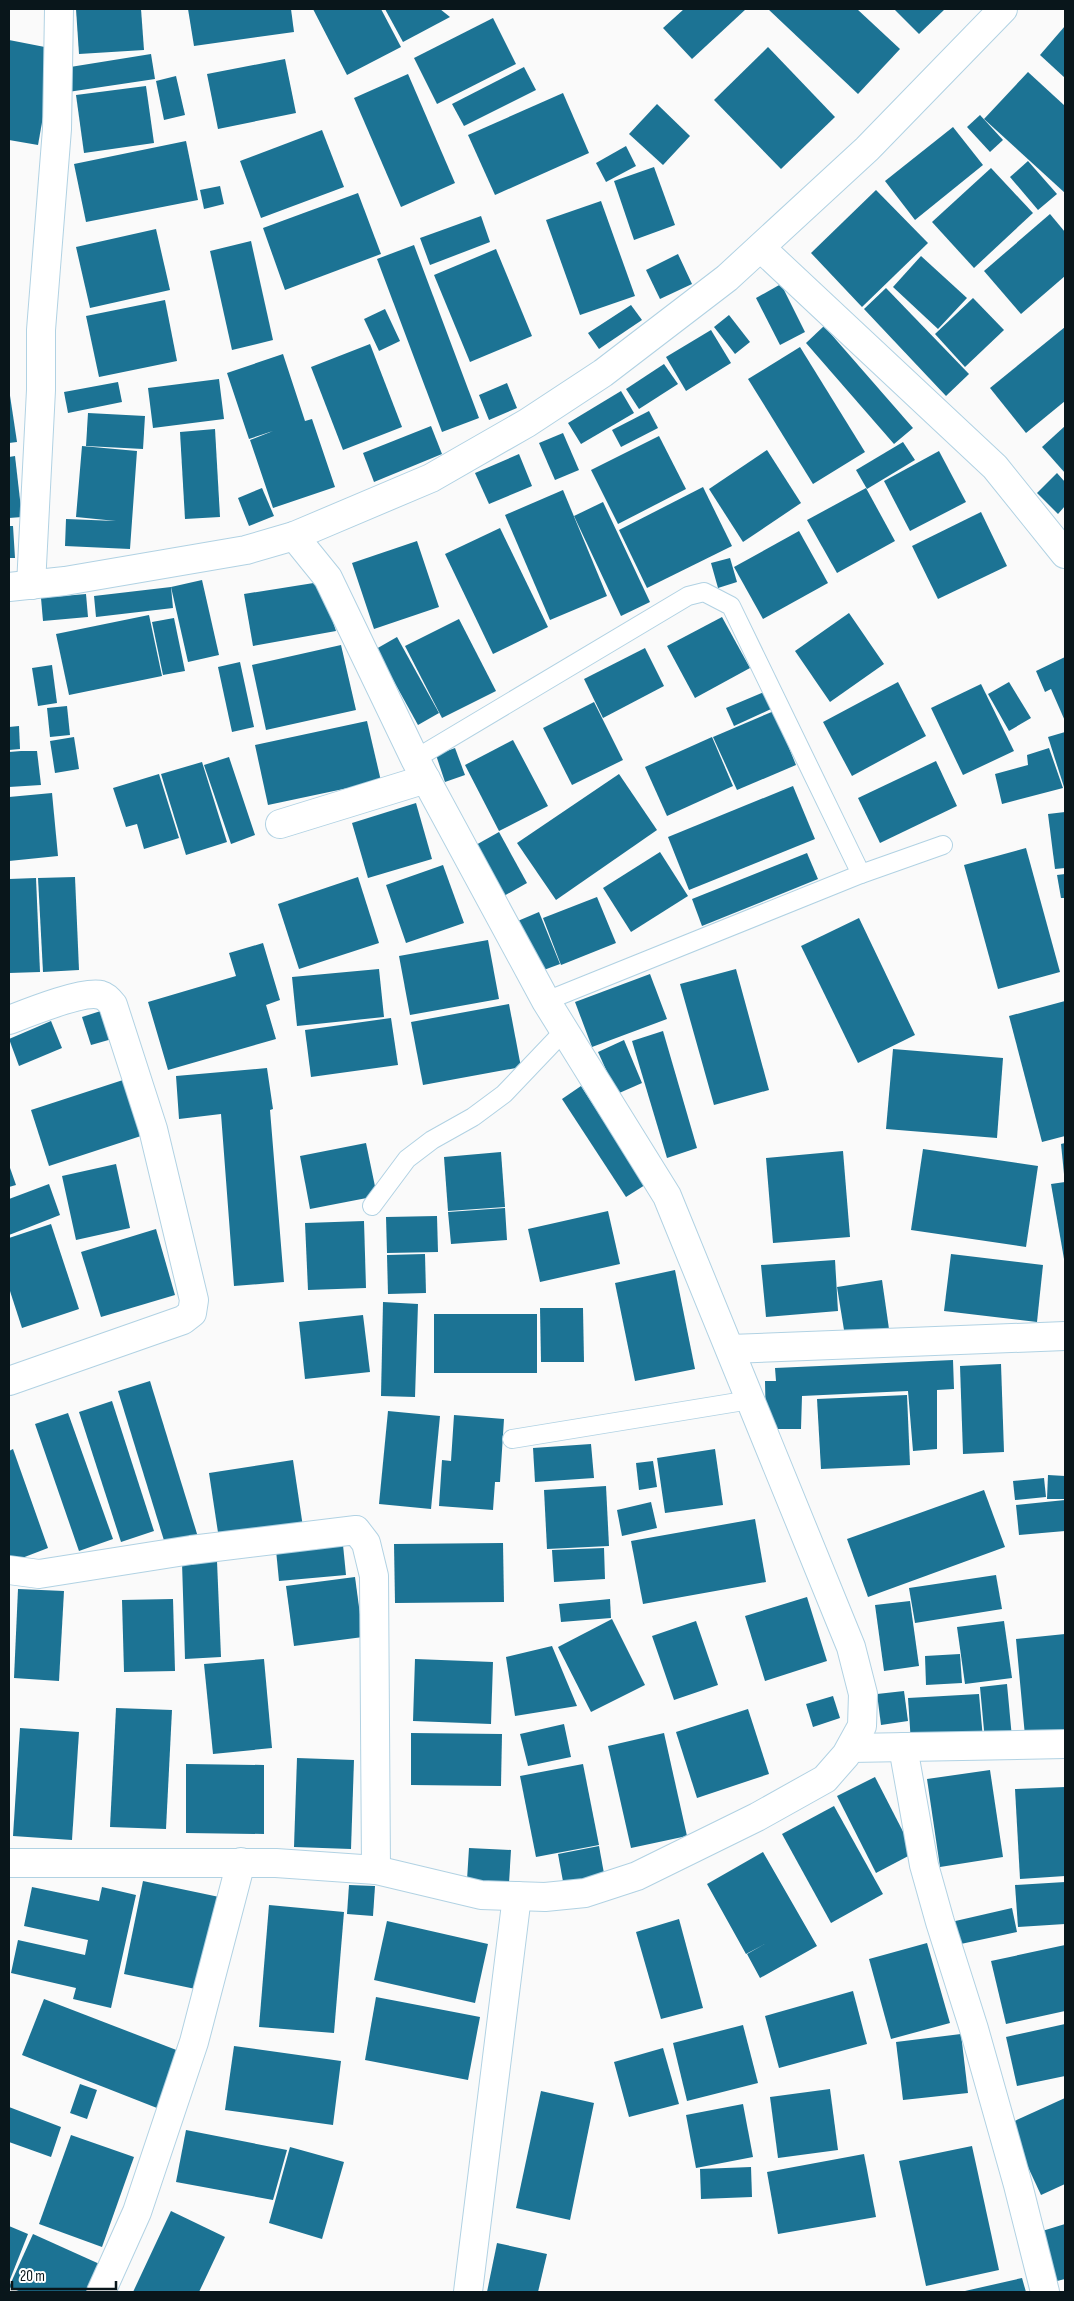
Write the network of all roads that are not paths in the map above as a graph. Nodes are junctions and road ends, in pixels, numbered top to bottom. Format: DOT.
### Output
graph roads {
  1 [pos="59,9"];
  2 [pos="1003,9"];
  3 [pos="761,248"];
  4 [pos="294,536"];
  5 [pos="1065,554"];
  6 [pos="20,586"];
  7 [pos="421,769"];
  8 [pos="280,824"];
  9 [pos="943,845"];
  10 [pos="860,874"];
  11 [pos="546,1002"];
  12 [pos="9,1020"];
  13 [pos="564,1031"];
  14 [pos="372,1206"];
  15 [pos="1065,1336"];
  16 [pos="730,1350"];
  17 [pos="9,1381"];
  18 [pos="750,1400"];
  19 [pos="512,1439"];
  20 [pos="9,1570"];
  21 [pos="1065,1744"];
  22 [pos="903,1747"];
  23 [pos="850,1748"];
  24 [pos="242,1862"];
  25 [pos="9,1865"];
  26 [pos="376,1870"];
  27 [pos="517,1896"];
  28 [pos="101,2292"];
  29 [pos="468,2292"];
  30 [pos="1045,2292"];
  1 -- 6 [label="street"];
  2 -- 3 [label="street"];
  3 -- 4 [label="street"];
  3 -- 5 [label="street"];
  4 -- 6 [label="street"];
  4 -- 7 [label="street"];
  7 -- 8 [label="street"];
  7 -- 10 [label="lane"];
  7 -- 11 [label="street"];
  9 -- 10 [label="lane"];
  10 -- 11 [label="lane"];
  11 -- 13 [label="street"];
  12 -- 17 [label="street"];
  13 -- 14 [label="lane"];
  13 -- 16 [label="street"];
  15 -- 16 [label="street"];
  16 -- 18 [label="street"];
  18 -- 19 [label="lane"];
  18 -- 23 [label="street"];
  20 -- 26 [label="street"];
  21 -- 22 [label="street"];
  22 -- 23 [label="street"];
  22 -- 30 [label="street"];
  23 -- 27 [label="street"];
  24 -- 25 [label="street"];
  24 -- 26 [label="street"];
  24 -- 28 [label="street"];
  26 -- 27 [label="street"];
  27 -- 29 [label="street"];
}
